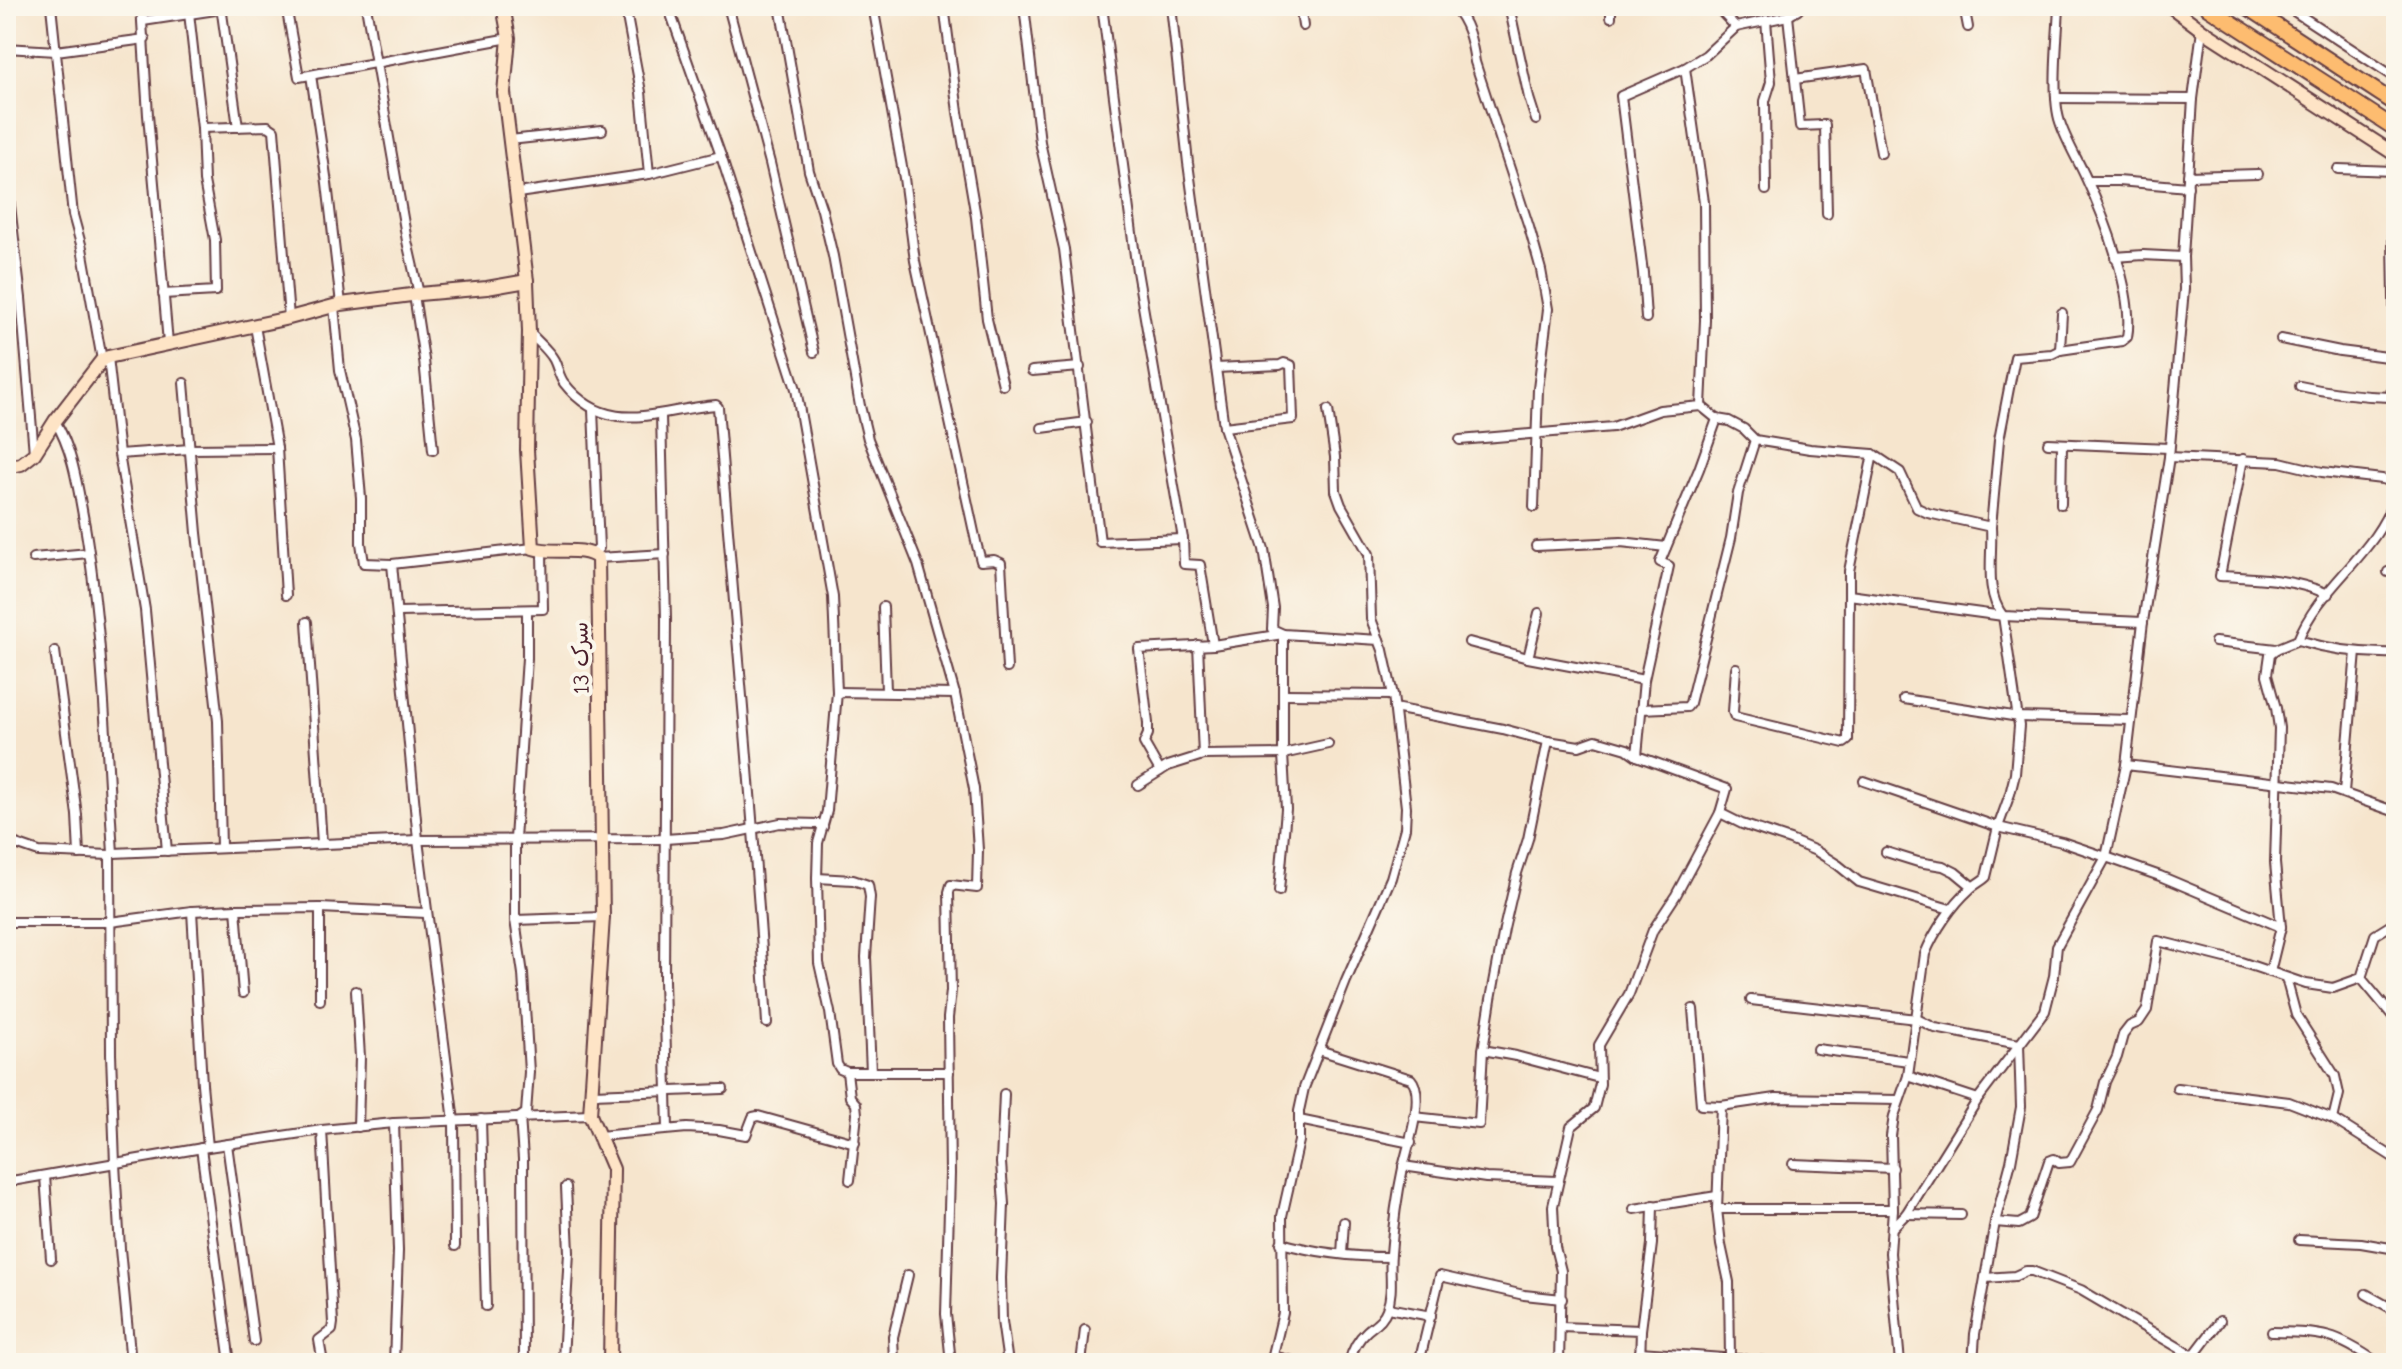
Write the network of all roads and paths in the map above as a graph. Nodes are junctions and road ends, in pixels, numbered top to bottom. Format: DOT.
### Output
graph roads {
  1 [pos="51,6"];
  2 [pos="141,6"];
  3 [pos="286,6"];
  4 [pos="366,6"];
  5 [pos="503,6"];
  6 [pos="625,6"];
  7 [pos="668,6"];
  8 [pos="728,6"];
  9 [pos="780,6"];
  10 [pos="873,6"];
  11 [pos="944,6"];
  12 [pos="1024,6"];
  13 [pos="1102,6"];
  14 [pos="1171,6"];
  15 [pos="1300,6"];
  16 [pos="1453,6"];
  17 [pos="1509,6"];
  18 [pos="1611,6"];
  19 [pos="1716,6"];
  20 [pos="1797,6"];
  21 [pos="1964,6"];
  22 [pos="2059,6"];
  23 [pos="2170,6"];
  24 [pos="2206,6"];
  25 [pos="2246,6"];
  26 [pos="2286,6"];
  27 [pos="222,7"];
  28 [pos="189,13"];
  29 [pos="1788,16"];
  30 [pos="1611,17"];
  31 [pos="1766,20"];
  32 [pos="143,21"];
  33 [pos="1303,26"];
  34 [pos="1736,27"];
  35 [pos="1968,27"];
  36 [pos="2202,30"];
  37 [pos="509,38"];
  38 [pos="145,39"];
  39 [pos="6,48"];
  40 [pos="56,51"];
  41 [pos="377,63"];
  42 [pos="1685,68"];
  43 [pos="311,75"];
  44 [pos="2396,78"];
  45 [pos="1795,79"];
  46 [pos="2056,98"];
  47 [pos="2193,99"];
  48 [pos="2396,104"];
  49 [pos="1536,120"];
  50 [pos="238,127"];
  51 [pos="202,128"];
  52 [pos="2396,129"];
  53 [pos="602,130"];
  54 [pos="510,140"];
  55 [pos="6,148"];
  56 [pos="1881,153"];
  57 [pos="721,156"];
  58 [pos="2396,158"];
  59 [pos="2338,169"];
  60 [pos="2394,171"];
  61 [pos="649,174"];
  62 [pos="2258,174"];
  63 [pos="2188,176"];
  64 [pos="2088,181"];
  65 [pos="2188,187"];
  66 [pos="1766,190"];
  67 [pos="518,193"];
  68 [pos="1827,214"];
  69 [pos="2115,257"];
  70 [pos="2183,257"];
  71 [pos="527,281"];
  72 [pos="163,294"];
  73 [pos="416,294"];
  74 [pos="338,305"];
  75 [pos="2062,313"];
  76 [pos="2395,313"];
  77 [pos="289,318"];
  78 [pos="1646,318"];
  79 [pos="255,326"];
  80 [pos="529,332"];
  81 [pos="2281,339"];
  82 [pos="168,343"];
  83 [pos="2060,350"];
  84 [pos="814,352"];
  85 [pos="2395,358"];
  86 [pos="105,359"];
  87 [pos="1080,367"];
  88 [pos="1216,368"];
  89 [pos="1032,371"];
  90 [pos="184,383"];
  91 [pos="1003,385"];
  92 [pos="2300,386"];
  93 [pos="2393,393"];
  94 [pos="1701,406"];
  95 [pos="593,410"];
  96 [pos="1328,410"];
  97 [pos="661,415"];
  98 [pos="1717,419"];
  99 [pos="55,421"];
  100 [pos="1087,422"];
  101 [pos="1224,427"];
  102 [pos="1042,428"];
  103 [pos="1536,432"];
  104 [pos="1460,440"];
  105 [pos="1755,440"];
  106 [pos="2048,443"];
  107 [pos="2062,445"];
  108 [pos="277,448"];
  109 [pos="190,449"];
  110 [pos="433,450"];
  111 [pos="2169,452"];
  112 [pos="34,454"];
  113 [pos="119,454"];
  114 [pos="1873,454"];
  115 [pos="2243,459"];
  116 [pos="6,467"];
  117 [pos="2396,492"];
  118 [pos="2061,504"];
  119 [pos="1534,507"];
  120 [pos="1991,527"];
  121 [pos="1183,539"];
  122 [pos="1536,546"];
  123 [pos="1666,547"];
  124 [pos="538,550"];
  125 [pos="89,553"];
  126 [pos="665,554"];
  127 [pos="595,556"];
  128 [pos="33,558"];
  129 [pos="392,564"];
  130 [pos="2328,594"];
  131 [pos="286,595"];
  132 [pos="1849,595"];
  133 [pos="883,607"];
  134 [pos="527,610"];
  135 [pos="398,612"];
  136 [pos="1539,613"];
  137 [pos="2003,616"];
  138 [pos="307,622"];
  139 [pos="2143,622"];
  140 [pos="1283,634"];
  141 [pos="1379,640"];
  142 [pos="2298,640"];
  143 [pos="1469,642"];
  144 [pos="2215,642"];
  145 [pos="1198,645"];
  146 [pos="1213,645"];
  147 [pos="2276,649"];
  148 [pos="55,651"];
  149 [pos="2356,652"];
  150 [pos="2396,653"];
  151 [pos="1528,658"];
  152 [pos="1007,668"];
  153 [pos="1736,668"];
  154 [pos="1644,680"];
  155 [pos="886,691"];
  156 [pos="837,692"];
  157 [pos="955,694"];
  158 [pos="1284,694"];
  159 [pos="1393,695"];
  160 [pos="1904,699"];
  161 [pos="1394,708"];
  162 [pos="1641,709"];
  163 [pos="2019,717"];
  164 [pos="2130,720"];
  165 [pos="1548,741"];
  166 [pos="1328,744"];
  167 [pos="1283,754"];
  168 [pos="1203,755"];
  169 [pos="1637,756"];
  170 [pos="2126,765"];
  171 [pos="1160,771"];
  172 [pos="1864,781"];
  173 [pos="2278,781"];
  174 [pos="1138,785"];
  175 [pos="2344,792"];
  176 [pos="2396,812"];
  177 [pos="1720,813"];
  178 [pos="754,827"];
  179 [pos="823,827"];
  180 [pos="1998,827"];
  181 [pos="603,838"];
  182 [pos="515,839"];
  183 [pos="665,839"];
  184 [pos="418,840"];
  185 [pos="322,843"];
  186 [pos="6,844"];
  187 [pos="221,847"];
  188 [pos="167,851"];
  189 [pos="1886,852"];
  190 [pos="79,854"];
  191 [pos="111,854"];
  192 [pos="2106,857"];
  193 [pos="817,878"];
  194 [pos="1972,886"];
  195 [pos="1279,891"];
  196 [pos="320,908"];
  197 [pos="236,909"];
  198 [pos="1950,909"];
  199 [pos="192,911"];
  200 [pos="426,913"];
  201 [pos="603,917"];
  202 [pos="515,920"];
  203 [pos="6,922"];
  204 [pos="110,922"];
  205 [pos="2396,922"];
  206 [pos="2281,927"];
  207 [pos="2270,972"];
  208 [pos="2286,978"];
  209 [pos="2361,978"];
  210 [pos="356,991"];
  211 [pos="243,993"];
  212 [pos="320,1000"];
  213 [pos="1751,1000"];
  214 [pos="1693,1009"];
  215 [pos="1917,1019"];
  216 [pos="2396,1020"];
  217 [pos="767,1023"];
  218 [pos="2019,1044"];
  219 [pos="1817,1049"];
  220 [pos="1319,1050"];
  221 [pos="1483,1050"];
  222 [pos="1909,1061"];
  223 [pos="847,1072"];
  224 [pos="871,1072"];
  225 [pos="949,1072"];
  226 [pos="1908,1076"];
  227 [pos="1599,1078"];
  228 [pos="2177,1088"];
  229 [pos="723,1089"];
  230 [pos="666,1090"];
  231 [pos="593,1094"];
  232 [pos="1004,1094"];
  233 [pos="1978,1099"];
  234 [pos="1899,1100"];
  235 [pos="1721,1106"];
  236 [pos="590,1115"];
  237 [pos="520,1117"];
  238 [pos="1414,1117"];
  239 [pos="481,1119"];
  240 [pos="2333,1119"];
  241 [pos="1299,1120"];
  242 [pos="454,1121"];
  243 [pos="394,1123"];
  244 [pos="358,1127"];
  245 [pos="668,1129"];
  246 [pos="322,1130"];
  247 [pos="599,1136"];
  248 [pos="855,1143"];
  249 [pos="1411,1143"];
  250 [pos="227,1144"];
  251 [pos="204,1148"];
  252 [pos="2396,1159"];
  253 [pos="115,1164"];
  254 [pos="1793,1164"];
  255 [pos="1403,1166"];
  256 [pos="1893,1168"];
  257 [pos="45,1176"];
  258 [pos="850,1180"];
  259 [pos="1557,1181"];
  260 [pos="6,1182"];
  261 [pos="566,1187"];
  262 [pos="1717,1196"];
  263 [pos="1653,1205"];
  264 [pos="1634,1209"];
  265 [pos="1717,1209"];
  266 [pos="1893,1209"];
  267 [pos="1906,1214"];
  268 [pos="1961,1215"];
  269 [pos="1344,1222"];
  270 [pos="1995,1222"];
  271 [pos="1892,1228"];
  272 [pos="2299,1240"];
  273 [pos="1281,1243"];
  274 [pos="455,1246"];
  275 [pos="2396,1249"];
  276 [pos="1342,1254"];
  277 [pos="1390,1257"];
  278 [pos="51,1259"];
  279 [pos="908,1275"];
  280 [pos="1985,1278"];
  281 [pos="2366,1294"];
  282 [pos="1562,1299"];
  283 [pos="486,1306"];
  284 [pos="1388,1308"];
  285 [pos="2396,1311"];
  286 [pos="1431,1316"];
  287 [pos="2220,1321"];
  288 [pos="1560,1327"];
  289 [pos="1085,1330"];
  290 [pos="1641,1330"];
  291 [pos="2272,1332"];
  292 [pos="254,1341"];
  293 [pos="1640,1352"];
  294 [pos="1272,1359"];
  295 [pos="1730,1359"];
  296 [pos="2191,1359"];
  297 [pos="1716,1361"];
  298 [pos="131,1363"];
  299 [pos="230,1363"];
  300 [pos="323,1363"];
  301 [pos="394,1363"];
  302 [pos="524,1363"];
  303 [pos="582,1363"];
  304 [pos="610,1363"];
  305 [pos="931,1363"];
  306 [pos="951,1363"];
  307 [pos="1008,1363"];
  308 [pos="1081,1363"];
  309 [pos="1301,1363"];
  310 [pos="1349,1363"];
  311 [pos="1419,1363"];
  312 [pos="1559,1363"];
  313 [pos="1640,1363"];
  314 [pos="1792,1363"];
  315 [pos="1900,1363"];
  316 [pos="1973,1363"];
  317 [pos="2378,1363"];
  1 -- 40 [label="street"];
  2 -- 32 [label="street"];
  3 -- 43 [label="street"];
  4 -- 41 [label="street"];
  5 -- 37 [label="street"];
  6 -- 61 [label="street"];
  7 -- 57 [label="street"];
  8 -- 84 [label="street"];
  9 -- 157 [label="street"];
  10 -- 152 [label="street"];
  11 -- 91 [label="street"];
  12 -- 87 [label="street"];
  13 -- 121 [label="street"];
  14 -- 88 [label="street"];
  15 -- 33 [label="street"];
  16 -- 103 [label="street"];
  17 -- 49 [label="street"];
  18 -- 30 [label="street"];
  19 -- 34 [label="street"];
  20 -- 29 [label="street"];
  21 -- 35 [label="street"];
  22 -- 46 [label="street"];
  23 -- 36 [label="street"];
  24 -- 52 [label="main road"];
  25 -- 48 [label="main road"];
  26 -- 44 [label="street"];
  27 -- 28 [label="street"];
  27 -- 50 [label="street"];
  28 -- 32 [label="street"];
  28 -- 51 [label="street"];
  29 -- 31 [label="street"];
  29 -- 45 [label="street"];
  31 -- 34 [label="street"];
  31 -- 66 [label="street"];
  32 -- 38 [label="street"];
  34 -- 42 [label="street"];
  36 -- 47 [label="street"];
  36 -- 58 [label="street"];
  37 -- 41 [label="street"];
  37 -- 54 [label="street"];
  38 -- 40 [label="street"];
  38 -- 72 [label="street"];
  39 -- 40 [label="street"];
  40 -- 86 [label="street"];
  41 -- 43 [label="street"];
  41 -- 73 [label="street"];
  42 -- 78 [label="street"];
  42 -- 94 [label="street"];
  43 -- 74 [label="street"];
  45 -- 56 [label="street"];
  45 -- 68 [label="street"];
  46 -- 47 [label="street"];
  46 -- 64 [label="street"];
  47 -- 63 [label="street"];
  50 -- 51 [label="street"];
  50 -- 77 [label="street"];
  51 -- 72 [label="street"];
  53 -- 54 [label="street"];
  54 -- 67 [label="street"];
  55 -- 112 [label="street"];
  57 -- 61 [label="street"];
  57 -- 156 [label="street"];
  58 -- 60 [label="street"];
  59 -- 60 [label="street"];
  60 -- 76 [label="street"];
  61 -- 67 [label="street"];
  62 -- 63 [label="street"];
  63 -- 65 [label="street"];
  64 -- 65 [label="street"];
  64 -- 69 [label="street"];
  65 -- 70 [label="street"];
  67 -- 71 [label="street"];
  69 -- 70 [label="street"];
  69 -- 83 [label="street"];
  70 -- 111 [label="street"];
  71 -- 73 [label="street"];
  71 -- 80 [label="street"];
  72 -- 82 [label="street"];
  73 -- 74 [label="street"];
  73 -- 110 [label="street"];
  74 -- 77 [label="street"];
  74 -- 129 [label="street"];
  75 -- 83 [label="street"];
  76 -- 85 [label="street"];
  77 -- 79 [label="street"];
  79 -- 82 [label="street"];
  79 -- 108 [label="street"];
  80 -- 95 [label="street"];
  80 -- 124 [label="street"];
  81 -- 85 [label="street"];
  82 -- 86 [label="street"];
  83 -- 120 [label="street"];
  85 -- 93 [label="street"];
  86 -- 99 [label="street"];
  86 -- 113 [label="street"];
  87 -- 89 [label="street"];
  87 -- 100 [label="street"];
  88 -- 101 [label="street"];
  88 -- 101 [label="street"];
  90 -- 109 [label="street"];
  92 -- 93 [label="street"];
  94 -- 98 [label="street"];
  94 -- 103 [label="street"];
  95 -- 97 [label="street"];
  95 -- 127 [label="street"];
  96 -- 141 [label="street"];
  97 -- 126 [label="street"];
  97 -- 178 [label="street"];
  98 -- 105 [label="street"];
  98 -- 123 [label="street"];
  99 -- 112 [label="street"];
  99 -- 125 [label="street"];
  100 -- 102 [label="street"];
  100 -- 121 [label="street"];
  101 -- 140 [label="street"];
  103 -- 104 [label="street"];
  103 -- 119 [label="street"];
  105 -- 114 [label="street"];
  105 -- 162 [label="street"];
  106 -- 107 [label="street"];
  107 -- 111 [label="street"];
  107 -- 118 [label="street"];
  108 -- 109 [label="street"];
  108 -- 131 [label="street"];
  109 -- 113 [label="street"];
  109 -- 187 [label="street"];
  111 -- 115 [label="street"];
  111 -- 139 [label="street"];
  112 -- 116 [label="street"];
  113 -- 188 [label="street"];
  114 -- 120 [label="street"];
  114 -- 132 [label="street"];
  115 -- 117 [label="street"];
  115 -- 130 [label="street"];
  117 -- 130 [label="street"];
  120 -- 137 [label="street"];
  121 -- 146 [label="street"];
  122 -- 123 [label="street"];
  123 -- 154 [label="street"];
  124 -- 127 [label="street"];
  124 -- 129 [label="street"];
  124 -- 134 [label="street"];
  125 -- 128 [label="street"];
  125 -- 191 [label="street"];
  126 -- 127 [label="street"];
  126 -- 183 [label="street"];
  127 -- 181 [label="street, سرک 13"];
  129 -- 135 [label="street"];
  130 -- 142 [label="street"];
  132 -- 137 [label="street"];
  132 -- 153 [label="street"];
  133 -- 155 [label="street"];
  134 -- 135 [label="street"];
  134 -- 182 [label="street"];
  135 -- 184 [label="street"];
  136 -- 151 [label="street"];
  137 -- 139 [label="street"];
  137 -- 163 [label="street"];
  138 -- 185 [label="street"];
  139 -- 164 [label="street"];
  140 -- 141 [label="street"];
  140 -- 146 [label="street"];
  140 -- 158 [label="street"];
  141 -- 159 [label="street"];
  142 -- 147 [label="street"];
  142 -- 149 [label="street"];
  143 -- 151 [label="street"];
  144 -- 147 [label="street"];
  145 -- 146 [label="street"];
  145 -- 168 [label="street"];
  145 -- 171 [label="street"];
  147 -- 173 [label="street"];
  148 -- 190 [label="street"];
  149 -- 150 [label="street"];
  149 -- 175 [label="street"];
  151 -- 154 [label="street"];
  154 -- 162 [label="street"];
  155 -- 156 [label="street"];
  155 -- 157 [label="street"];
  156 -- 179 [label="street"];
  157 -- 225 [label="street"];
  158 -- 159 [label="street"];
  158 -- 167 [label="street"];
  159 -- 161 [label="street"];
  160 -- 163 [label="street"];
  161 -- 165 [label="street"];
  161 -- 220 [label="street"];
  162 -- 169 [label="street"];
  163 -- 164 [label="street"];
  163 -- 180 [label="street"];
  164 -- 170 [label="street"];
  165 -- 169 [label="street"];
  165 -- 221 [label="street"];
  166 -- 167 [label="street"];
  167 -- 168 [label="street"];
  167 -- 195 [label="street"];
  168 -- 171 [label="street"];
  169 -- 177 [label="street"];
  170 -- 173 [label="street"];
  170 -- 192 [label="street"];
  171 -- 174 [label="street"];
  172 -- 180 [label="street"];
  173 -- 175 [label="street"];
  173 -- 206 [label="street"];
  175 -- 176 [label="street"];
  177 -- 198 [label="street"];
  177 -- 227 [label="street"];
  178 -- 179 [label="street"];
  178 -- 183 [label="street"];
  178 -- 217 [label="street"];
  179 -- 193 [label="street"];
  180 -- 192 [label="street"];
  180 -- 194 [label="street"];
  181 -- 182 [label="street"];
  181 -- 183 [label="street"];
  181 -- 201 [label="street, سرک 13"];
  182 -- 184 [label="street"];
  182 -- 202 [label="street"];
  183 -- 230 [label="street"];
  184 -- 185 [label="street"];
  184 -- 200 [label="street"];
  185 -- 187 [label="street"];
  186 -- 190 [label="street"];
  187 -- 188 [label="street"];
  188 -- 191 [label="street"];
  189 -- 194 [label="street"];
  190 -- 191 [label="street"];
  191 -- 204 [label="street"];
  192 -- 206 [label="street"];
  192 -- 218 [label="street"];
  193 -- 223 [label="street"];
  193 -- 224 [label="street"];
  194 -- 198 [label="street"];
  196 -- 197 [label="street"];
  196 -- 200 [label="street"];
  196 -- 212 [label="street"];
  197 -- 199 [label="street"];
  197 -- 211 [label="street"];
  198 -- 215 [label="street"];
  199 -- 204 [label="street"];
  199 -- 251 [label="street"];
  200 -- 242 [label="street"];
  201 -- 202 [label="street"];
  201 -- 231 [label="street, سرک 13"];
  202 -- 237 [label="street"];
  203 -- 204 [label="street"];
  204 -- 253 [label="street"];
  205 -- 209 [label="street"];
  206 -- 207 [label="street"];
  207 -- 208 [label="street"];
  207 -- 270 [label="street"];
  208 -- 209 [label="street"];
  208 -- 240 [label="street"];
  209 -- 216 [label="street"];
  210 -- 244 [label="street"];
  213 -- 215 [label="street"];
  214 -- 235 [label="street"];
  215 -- 218 [label="street"];
  215 -- 222 [label="street"];
  218 -- 233 [label="street"];
  218 -- 270 [label="street"];
  219 -- 222 [label="street"];
  220 -- 238 [label="street"];
  220 -- 241 [label="street"];
  221 -- 227 [label="street"];
  221 -- 238 [label="street"];
  222 -- 226 [label="street"];
  223 -- 224 [label="street"];
  223 -- 248 [label="street"];
  224 -- 225 [label="street"];
  225 -- 306 [label="street"];
  226 -- 233 [label="street"];
  226 -- 234 [label="street"];
  227 -- 259 [label="street"];
  228 -- 240 [label="street"];
  229 -- 230 [label="street"];
  230 -- 231 [label="street"];
  230 -- 245 [label="street"];
  231 -- 236 [label="street, سرک 13"];
  232 -- 307 [label="street"];
  233 -- 267 [label="street"];
  234 -- 235 [label="street"];
  234 -- 256 [label="street"];
  235 -- 262 [label="street"];
  236 -- 237 [label="street"];
  236 -- 247 [label="street"];
  237 -- 239 [label="street"];
  237 -- 302 [label="street"];
  238 -- 249 [label="street"];
  239 -- 242 [label="street"];
  239 -- 283 [label="street"];
  240 -- 252 [label="street"];
  241 -- 249 [label="street"];
  241 -- 273 [label="street"];
  242 -- 243 [label="street"];
  242 -- 274 [label="street"];
  243 -- 244 [label="street"];
  243 -- 301 [label="street"];
  244 -- 246 [label="street"];
  245 -- 247 [label="street"];
  245 -- 248 [label="street"];
  246 -- 250 [label="street"];
  246 -- 300 [label="street"];
  247 -- 304 [label="street"];
  248 -- 258 [label="street"];
  249 -- 255 [label="street"];
  250 -- 251 [label="street"];
  250 -- 292 [label="street"];
  251 -- 253 [label="street"];
  251 -- 299 [label="street"];
  253 -- 257 [label="street"];
  253 -- 298 [label="street"];
  254 -- 256 [label="street"];
  255 -- 259 [label="street"];
  255 -- 277 [label="street"];
  256 -- 266 [label="street"];
  257 -- 260 [label="street"];
  257 -- 278 [label="street"];
  259 -- 282 [label="street"];
  261 -- 303 [label="street"];
  262 -- 263 [label="street"];
  262 -- 265 [label="street"];
  263 -- 264 [label="street"];
  263 -- 290 [label="street"];
  265 -- 266 [label="street"];
  265 -- 295 [label="street"];
  266 -- 271 [label="street"];
  267 -- 268 [label="street"];
  267 -- 271 [label="street"];
  269 -- 276 [label="street"];
  270 -- 280 [label="street"];
  271 -- 315 [label="street"];
  272 -- 275 [label="street"];
  273 -- 276 [label="street"];
  273 -- 294 [label="street"];
  276 -- 277 [label="street"];
  277 -- 284 [label="street"];
  279 -- 305 [label="street"];
  280 -- 296 [label="street"];
  280 -- 316 [label="street"];
  281 -- 285 [label="street"];
  282 -- 286 [label="street"];
  282 -- 288 [label="street"];
  284 -- 286 [label="street"];
  284 -- 310 [label="street"];
  286 -- 311 [label="street"];
  287 -- 296 [label="street"];
  288 -- 290 [label="street"];
  288 -- 312 [label="street"];
  289 -- 308 [label="street"];
  290 -- 293 [label="street"];
  291 -- 317 [label="street"];
  293 -- 297 [label="street"];
  293 -- 313 [label="street"];
  294 -- 309 [label="street"];
  295 -- 297 [label="street"];
  295 -- 314 [label="street"];
}
